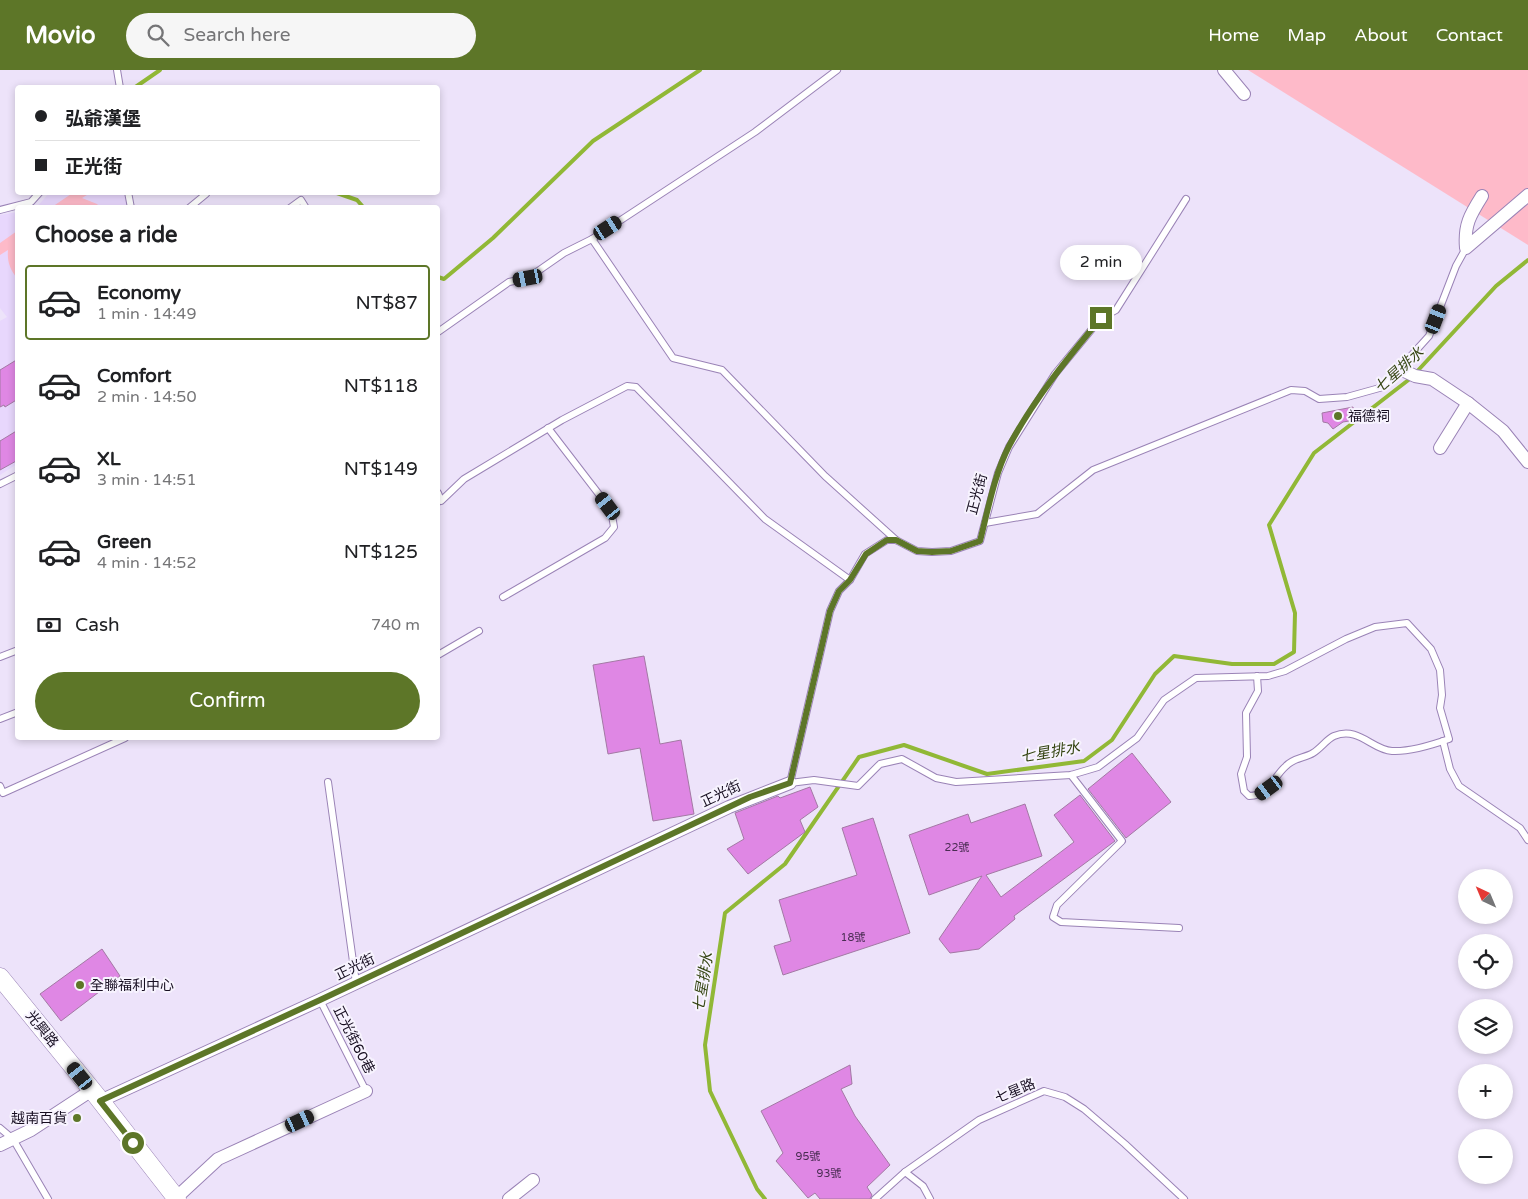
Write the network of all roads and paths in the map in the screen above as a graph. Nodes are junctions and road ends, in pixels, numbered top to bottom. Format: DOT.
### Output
graph roads {
  1 [pos="117,70"];
  2 [pos="837,70"];
  3 [pos="1224,70"];
  4 [pos="120,85"];
  5 [pos="1244,94"];
  6 [pos="1528,194"];
  7 [pos="37,195"];
  8 [pos="205,195"];
  9 [pos="1482,196"];
  10 [pos="1186,199"];
  11 [pos="19,205"];
  12 [pos="193,205"];
  13 [pos="294,205"];
  14 [pos="304,205"];
  15 [pos="15,206"];
  16 [pos="0,210"];
  17 [pos="592,239"];
  18 [pos="1466,248"];
  19 [pos="440,331"];
  20 [pos="1400,369"];
  21 [pos="1468,404"];
  22 [pos="548,428"];
  23 [pos="1440,448"];
  24 [pos="1528,462"];
  25 [pos="15,476"];
  26 [pos="0,484"];
  27 [pos="440,497"];
  28 [pos="985,523"];
  29 [pos="896,540"];
  30 [pos="850,580"];
  31 [pos="503,597"];
  32 [pos="480,631"];
  33 [pos="15,651"];
  34 [pos="440,654"];
  35 [pos="0,657"];
  36 [pos="1257,676"];
  37 [pos="15,713"];
  38 [pos="0,719"];
  39 [pos="122,740"];
  40 [pos="1443,741"];
  41 [pos="1070,775"];
  42 [pos="328,782"];
  43 [pos="790,783"];
  44 [pos="0,786"];
  45 [pos="1528,840"];
  46 [pos="1179,928"];
  47 [pos="0,977"];
  48 [pos="356,983"];
  49 [pos="320,1000"];
  50 [pos="366,1091"];
  51 [pos="96,1095"];
  52 [pos="0,1128"];
  53 [pos="13,1139"];
  54 [pos="0,1145"];
  55 [pos="904,1172"];
  56 [pos="533,1180"];
  57 [pos="48,1199"];
  58 [pos="176,1199"];
  59 [pos="509,1199"];
  60 [pos="875,1199"];
  61 [pos="930,1199"];
  62 [pos="1184,1199"];
  1 -- 4 [label="lane"];
  2 -- 17 [label="lane"];
  3 -- 5 [label="street"];
  6 -- 18 [label="street"];
  7 -- 11 [label="lane"];
  8 -- 12 [label="lane"];
  9 -- 18 [label="street"];
  10 -- 28 [label="lane, 正光街"];
  13 -- 14 [label="lane"];
  15 -- 16 [label="lane"];
  17 -- 19 [label="lane"];
  17 -- 29 [label="lane"];
  18 -- 20 [label="lane"];
  20 -- 21 [label="street"];
  20 -- 28 [label="lane"];
  21 -- 23 [label="street"];
  21 -- 24 [label="street"];
  22 -- 27 [label="lane"];
  22 -- 30 [label="lane"];
  22 -- 31 [label="lane"];
  25 -- 26 [label="lane"];
  28 -- 29 [label="lane, 正光街"];
  29 -- 30 [label="lane"];
  30 -- 43 [label="lane"];
  32 -- 34 [label="lane"];
  33 -- 35 [label="lane"];
  36 -- 40 [label="lane"];
  36 -- 40 [label="lane"];
  36 -- 41 [label="lane"];
  37 -- 38 [label="lane"];
  39 -- 44 [label="lane"];
  40 -- 45 [label="lane"];
  41 -- 43 [label="lane"];
  41 -- 46 [label="lane"];
  42 -- 48 [label="lane"];
  43 -- 48 [label="street, 正光街"];
  47 -- 51 [label="main road, 光興路"];
  48 -- 49 [label="street, 正光街"];
  49 -- 50 [label="lane, 正光街60巷"];
  49 -- 51 [label="street, 正光街"];
  50 -- 58 [label="street"];
  51 -- 53 [label="street, 正光街"];
  51 -- 58 [label="main road, 光興路"];
  52 -- 53 [label="lane"];
  53 -- 54 [label="street, 正光街"];
  53 -- 57 [label="lane"];
  55 -- 60 [label="lane, 七星路"];
  55 -- 61 [label="lane"];
  55 -- 62 [label="lane, 七星路"];
  56 -- 59 [label="street"];
}
